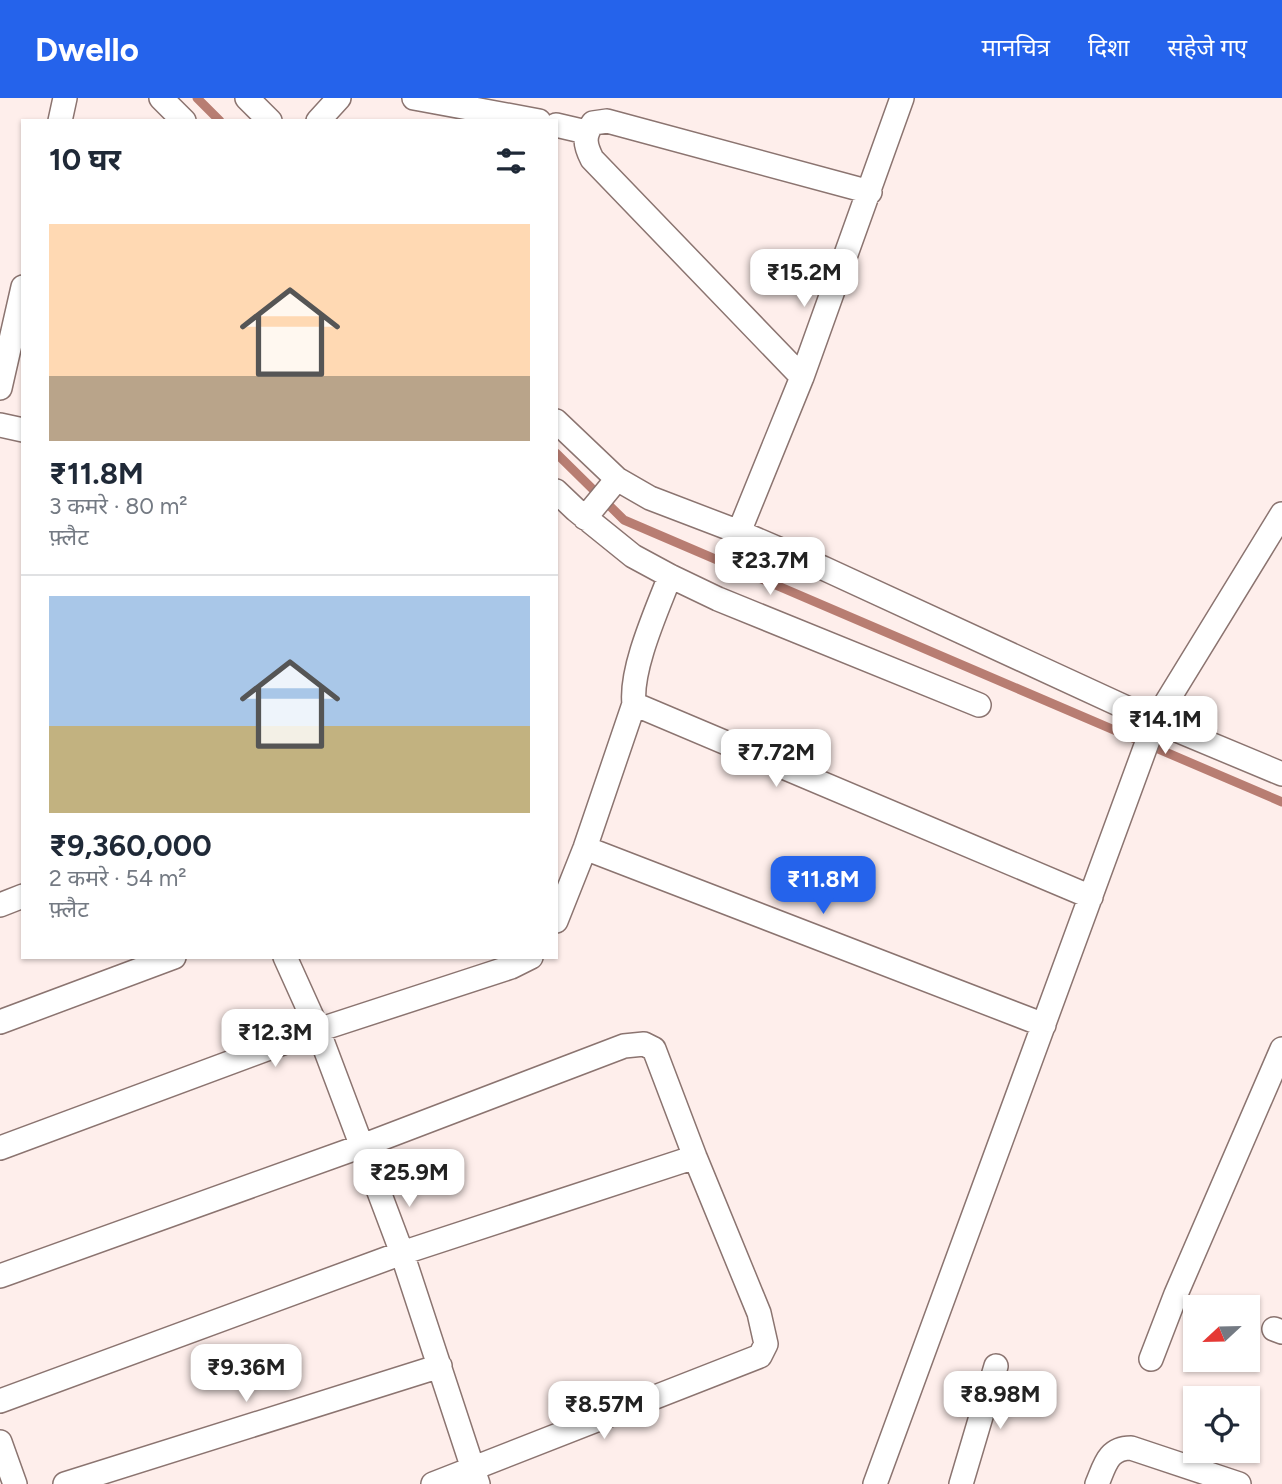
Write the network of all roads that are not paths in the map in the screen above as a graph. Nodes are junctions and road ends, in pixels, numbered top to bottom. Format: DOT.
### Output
graph roads {
  1 [pos="65,98"];
  2 [pos="161,98"];
  3 [pos="247,98"];
  4 [pos="339,98"];
  5 [pos="414,98"];
  6 [pos="902,98"];
  7 [pos="60,119"];
  8 [pos="182,119"];
  9 [pos="268,119"];
  10 [pos="320,119"];
  11 [pos="528,119"];
  12 [pos="558,125"];
  13 [pos="586,132"];
  14 [pos="870,192"];
  15 [pos="21,296"];
  16 [pos="802,377"];
  17 [pos="0,388"];
  18 [pos="558,424"];
  19 [pos="0,425"];
  20 [pos="21,430"];
  21 [pos="558,491"];
  22 [pos="601,499"];
  23 [pos="1282,514"];
  24 [pos="739,532"];
  25 [pos="670,576"];
  26 [pos="634,704"];
  27 [pos="979,705"];
  28 [pos="1155,721"];
  29 [pos="1282,774"];
  30 [pos="585,848"];
  31 [pos="21,897"];
  32 [pos="1091,897"];
  33 [pos="0,905"];
  34 [pos="558,917"];
  35 [pos="169,959"];
  36 [pos="286,959"];
  37 [pos="527,959"];
  38 [pos="0,1021"];
  39 [pos="1044,1025"];
  40 [pos="318,1030"];
  41 [pos="1282,1049"];
  42 [pos="362,1146"];
  43 [pos="0,1148"];
  44 [pos="695,1157"];
  45 [pos="402,1253"];
  46 [pos="0,1276"];
  47 [pos="1151,1359"];
  48 [pos="440,1366"];
  49 [pos="996,1366"];
  50 [pos="0,1401"];
  51 [pos="0,1442"];
  52 [pos="475,1477"];
  53 [pos="15,1484"];
  54 [pos="65,1484"];
  55 [pos="433,1484"];
  56 [pos="875,1484"];
  57 [pos="961,1484"];
  58 [pos="1097,1484"];
  59 [pos="1239,1484"];
  1 -- 7 [label="street"];
  2 -- 8 [label="street"];
  3 -- 9 [label="street"];
  4 -- 10 [label="street"];
  5 -- 11 [label="street"];
  6 -- 14 [label="street"];
  12 -- 13 [label="street"];
  13 -- 14 [label="street"];
  13 -- 16 [label="street"];
  14 -- 16 [label="street"];
  15 -- 17 [label="street"];
  16 -- 24 [label="street"];
  18 -- 22 [label="street"];
  19 -- 20 [label="street"];
  21 -- 22 [label="street"];
  22 -- 24 [label="street"];
  22 -- 25 [label="street"];
  23 -- 28 [label="street"];
  24 -- 28 [label="street"];
  25 -- 26 [label="street"];
  25 -- 27 [label="street"];
  26 -- 30 [label="street"];
  26 -- 32 [label="street"];
  28 -- 29 [label="street"];
  28 -- 32 [label="street"];
  30 -- 34 [label="street"];
  30 -- 39 [label="street"];
  31 -- 33 [label="street"];
  32 -- 39 [label="street"];
  35 -- 38 [label="street"];
  36 -- 40 [label="street"];
  37 -- 40 [label="street"];
  39 -- 56 [label="street"];
  40 -- 42 [label="street"];
  40 -- 43 [label="street"];
  41 -- 47 [label="street"];
  42 -- 44 [label="street"];
  42 -- 45 [label="street"];
  42 -- 46 [label="street"];
  44 -- 45 [label="street"];
  44 -- 52 [label="street"];
  45 -- 48 [label="street"];
  45 -- 50 [label="street"];
  48 -- 52 [label="street"];
  48 -- 54 [label="street"];
  49 -- 57 [label="street"];
  51 -- 53 [label="street"];
  52 -- 55 [label="street"];
  58 -- 59 [label="street"];
}
